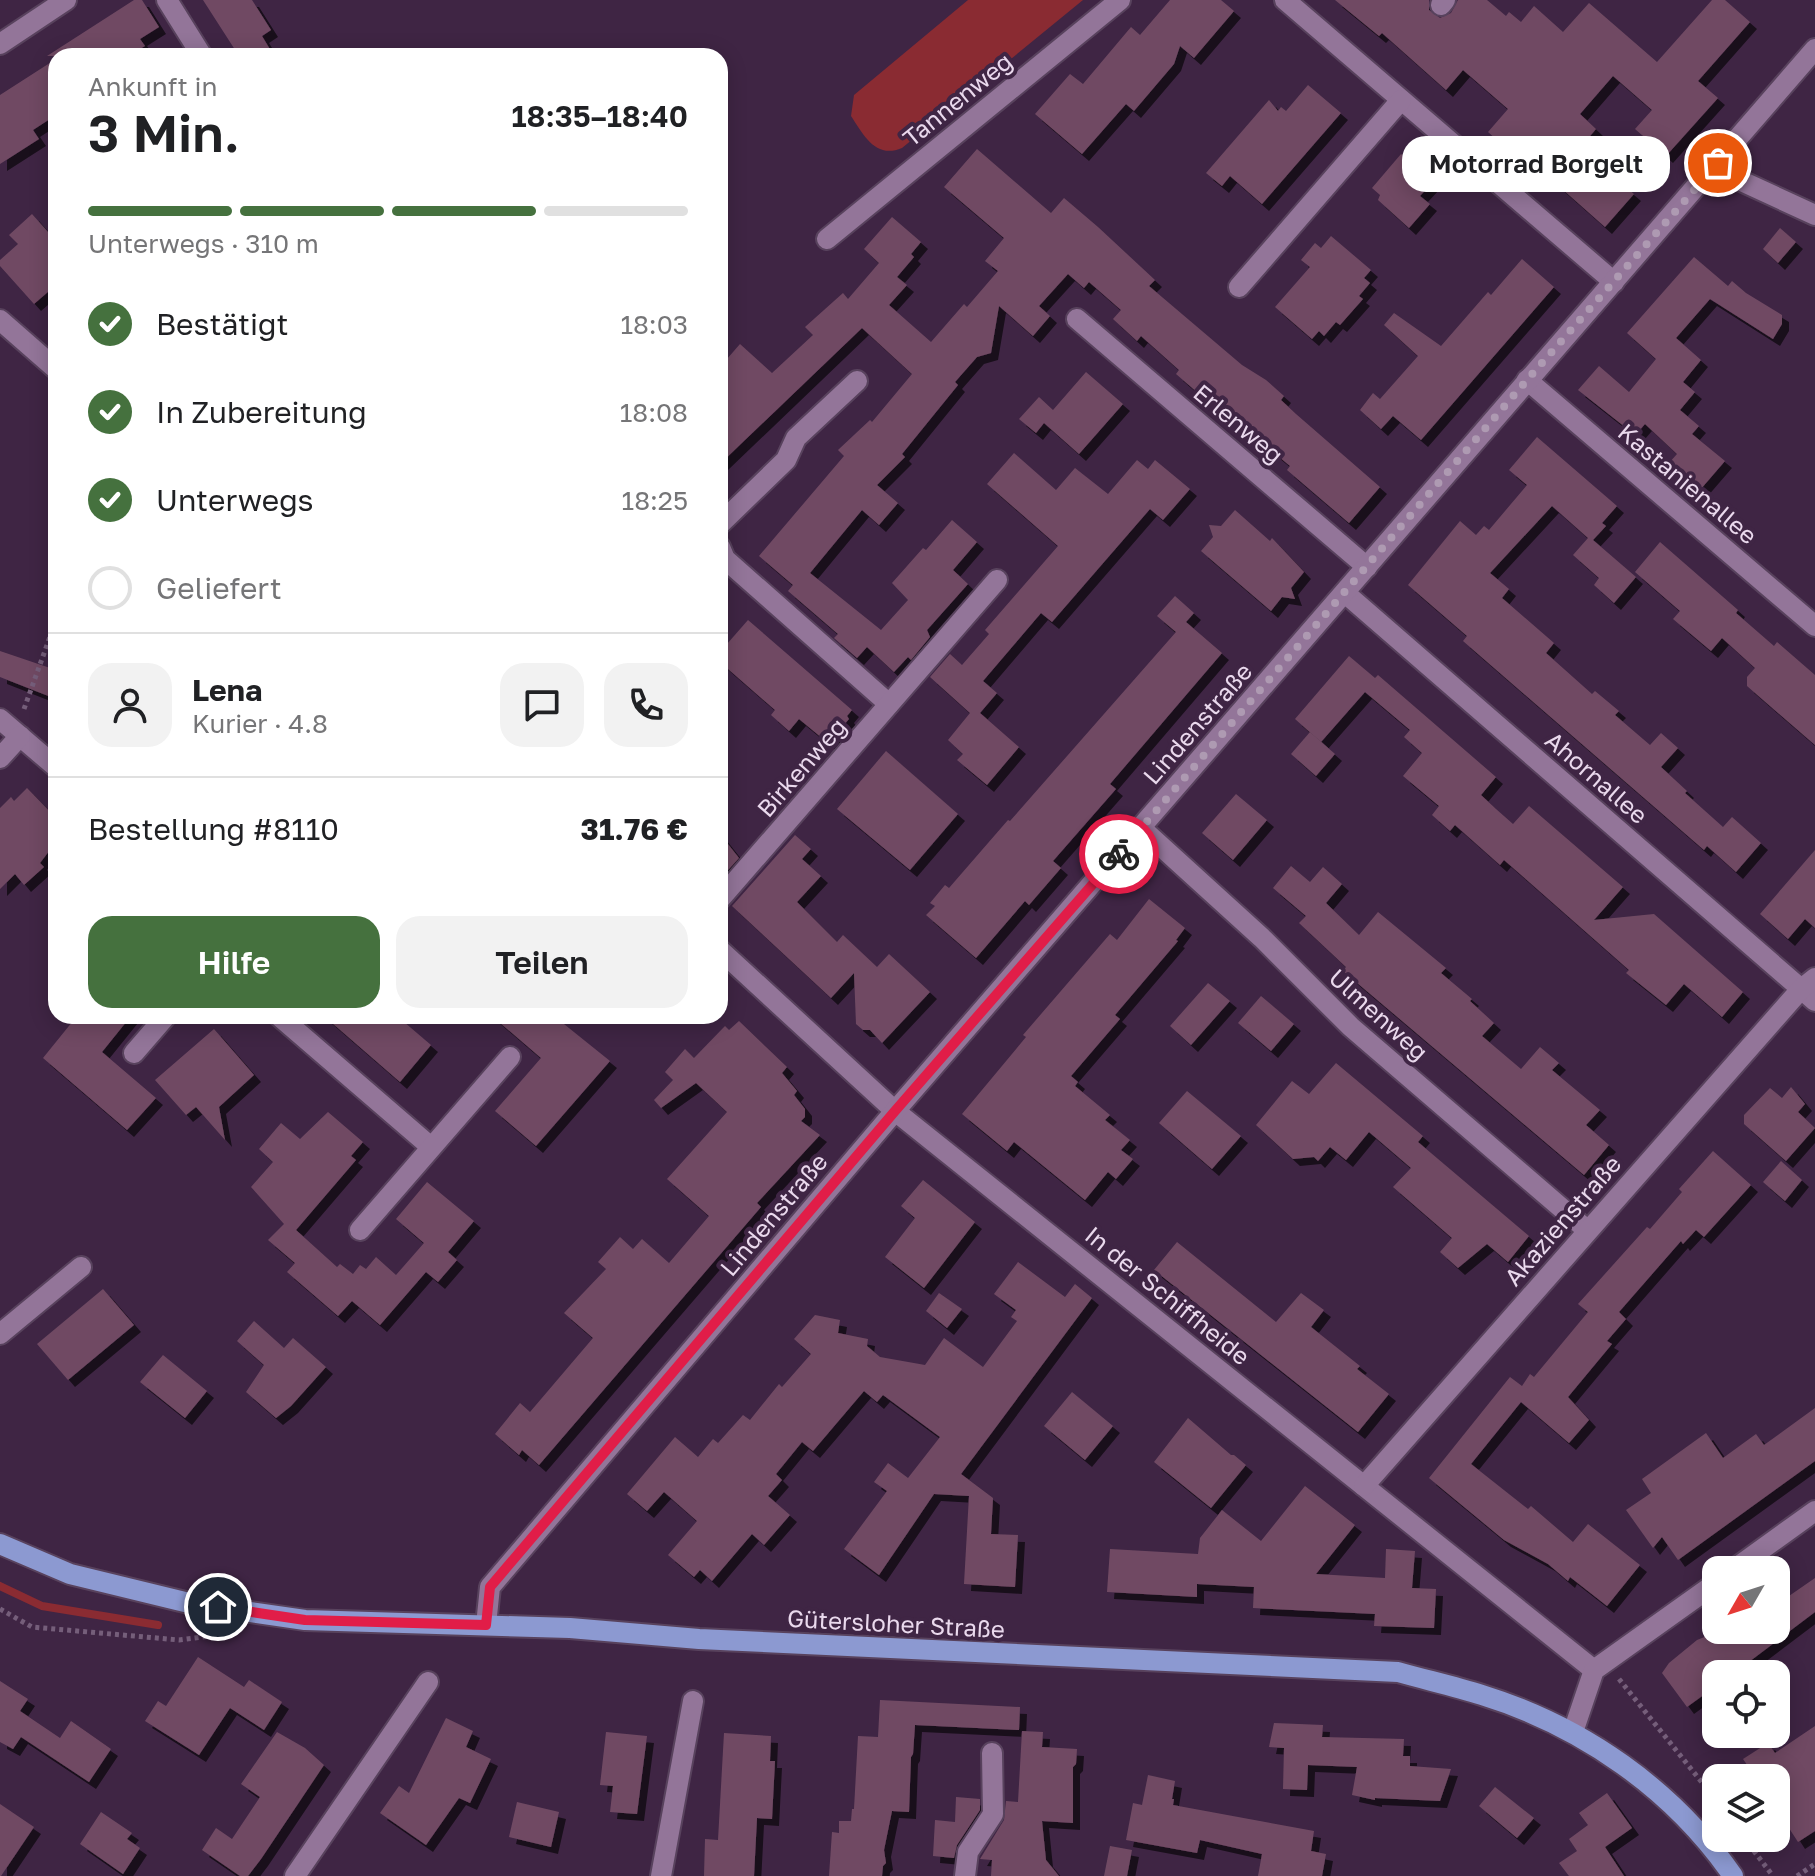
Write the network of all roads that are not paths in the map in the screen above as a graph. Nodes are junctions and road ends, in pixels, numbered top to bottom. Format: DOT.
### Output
graph roads {
  1 [pos="66,0"];
  2 [pos="167,0"];
  3 [pos="1120,0"];
  4 [pos="1285,0"];
  5 [pos="0,44"];
  6 [pos="197,48"];
  7 [pos="1815,49"];
  8 [pos="1401,100"];
  9 [pos="1718,163"];
  10 [pos="1815,215"];
  11 [pos="827,239"];
  12 [pos="1614,282"];
  13 [pos="1239,287"];
  14 [pos="1077,319"];
  15 [pos="0,320"];
  16 [pos="48,362"];
  17 [pos="1527,380"];
  18 [pos="857,381"];
  19 [pos="728,516"];
  20 [pos="728,562"];
  21 [pos="1367,567"];
  22 [pos="997,580"];
  23 [pos="1345,593"];
  24 [pos="1815,626"];
  25 [pos="889,704"];
  26 [pos="12,729"];
  27 [pos="0,758"];
  28 [pos="48,760"];
  29 [pos="1141,828"];
  30 [pos="728,890"];
  31 [pos="728,957"];
  32 [pos="1810,989"];
  33 [pos="159,1024"];
  34 [pos="288,1024"];
  35 [pos="134,1053"];
  36 [pos="510,1057"];
  37 [pos="895,1111"];
  38 [pos="431,1147"];
  39 [pos="360,1230"];
  40 [pos="1587,1230"];
  41 [pos="81,1267"];
  42 [pos="0,1334"];
  43 [pos="1364,1486"];
  44 [pos="1815,1511"];
  45 [pos="0,1544"];
  46 [pos="1752,1556"];
  47 [pos="1702,1593"];
  48 [pos="486,1625"];
  49 [pos="1600,1666"];
  50 [pos="428,1682"];
  51 [pos="693,1701"];
  52 [pos="1573,1732"];
  53 [pos="992,1753"];
  54 [pos="295,1876"];
  55 [pos="661,1876"];
  56 [pos="965,1876"];
  57 [pos="1733,1876"];
  1 -- 5 [label="street"];
  2 -- 6 [label="street"];
  3 -- 11 [label="street, Tannenweg"];
  4 -- 8 [label="street"];
  7 -- 9 [label="street, Lindenstraße"];
  8 -- 12 [label="street"];
  8 -- 13 [label="street"];
  9 -- 10 [label="street"];
  9 -- 12 [label="street, Lindenstraße"];
  12 -- 17 [label="street, Lindenstraße"];
  14 -- 21 [label="street, Erlenweg"];
  15 -- 16 [label="street"];
  17 -- 21 [label="street, Lindenstraße"];
  17 -- 24 [label="street, Kastanienallee"];
  18 -- 19 [label="street"];
  20 -- 25 [label="street"];
  21 -- 23 [label="street, Lindenstraße"];
  22 -- 25 [label="street, Birkenweg"];
  23 -- 29 [label="street, Lindenstraße"];
  23 -- 32 [label="street, Ahornallee"];
  25 -- 30 [label="street, Birkenweg"];
  26 -- 27 [label="street"];
  26 -- 28 [label="street"];
  29 -- 37 [label="street, Lindenstraße"];
  29 -- 40 [label="street, Ulmenweg"];
  31 -- 37 [label="street, In der Schiffheide"];
  32 -- 40 [label="street, Akazienstraße"];
  33 -- 35 [label="street"];
  34 -- 38 [label="street"];
  36 -- 38 [label="street"];
  37 -- 43 [label="street, In der Schiffheide"];
  37 -- 48 [label="street, Lindenstraße"];
  38 -- 39 [label="street"];
  40 -- 43 [label="street, Akazienstraße"];
  41 -- 42 [label="street"];
  43 -- 49 [label="street, In der Schiffheide"];
  44 -- 46 [label="street"];
  45 -- 48 [label="main road, Gütersloher Straße"];
  47 -- 49 [label="street"];
  48 -- 52 [label="main road, Gütersloher Straße"];
  49 -- 52 [label="street"];
  50 -- 54 [label="street"];
  51 -- 55 [label="street"];
  52 -- 57 [label="main road, Gütersloher Straße"];
  53 -- 56 [label="street"];
}
